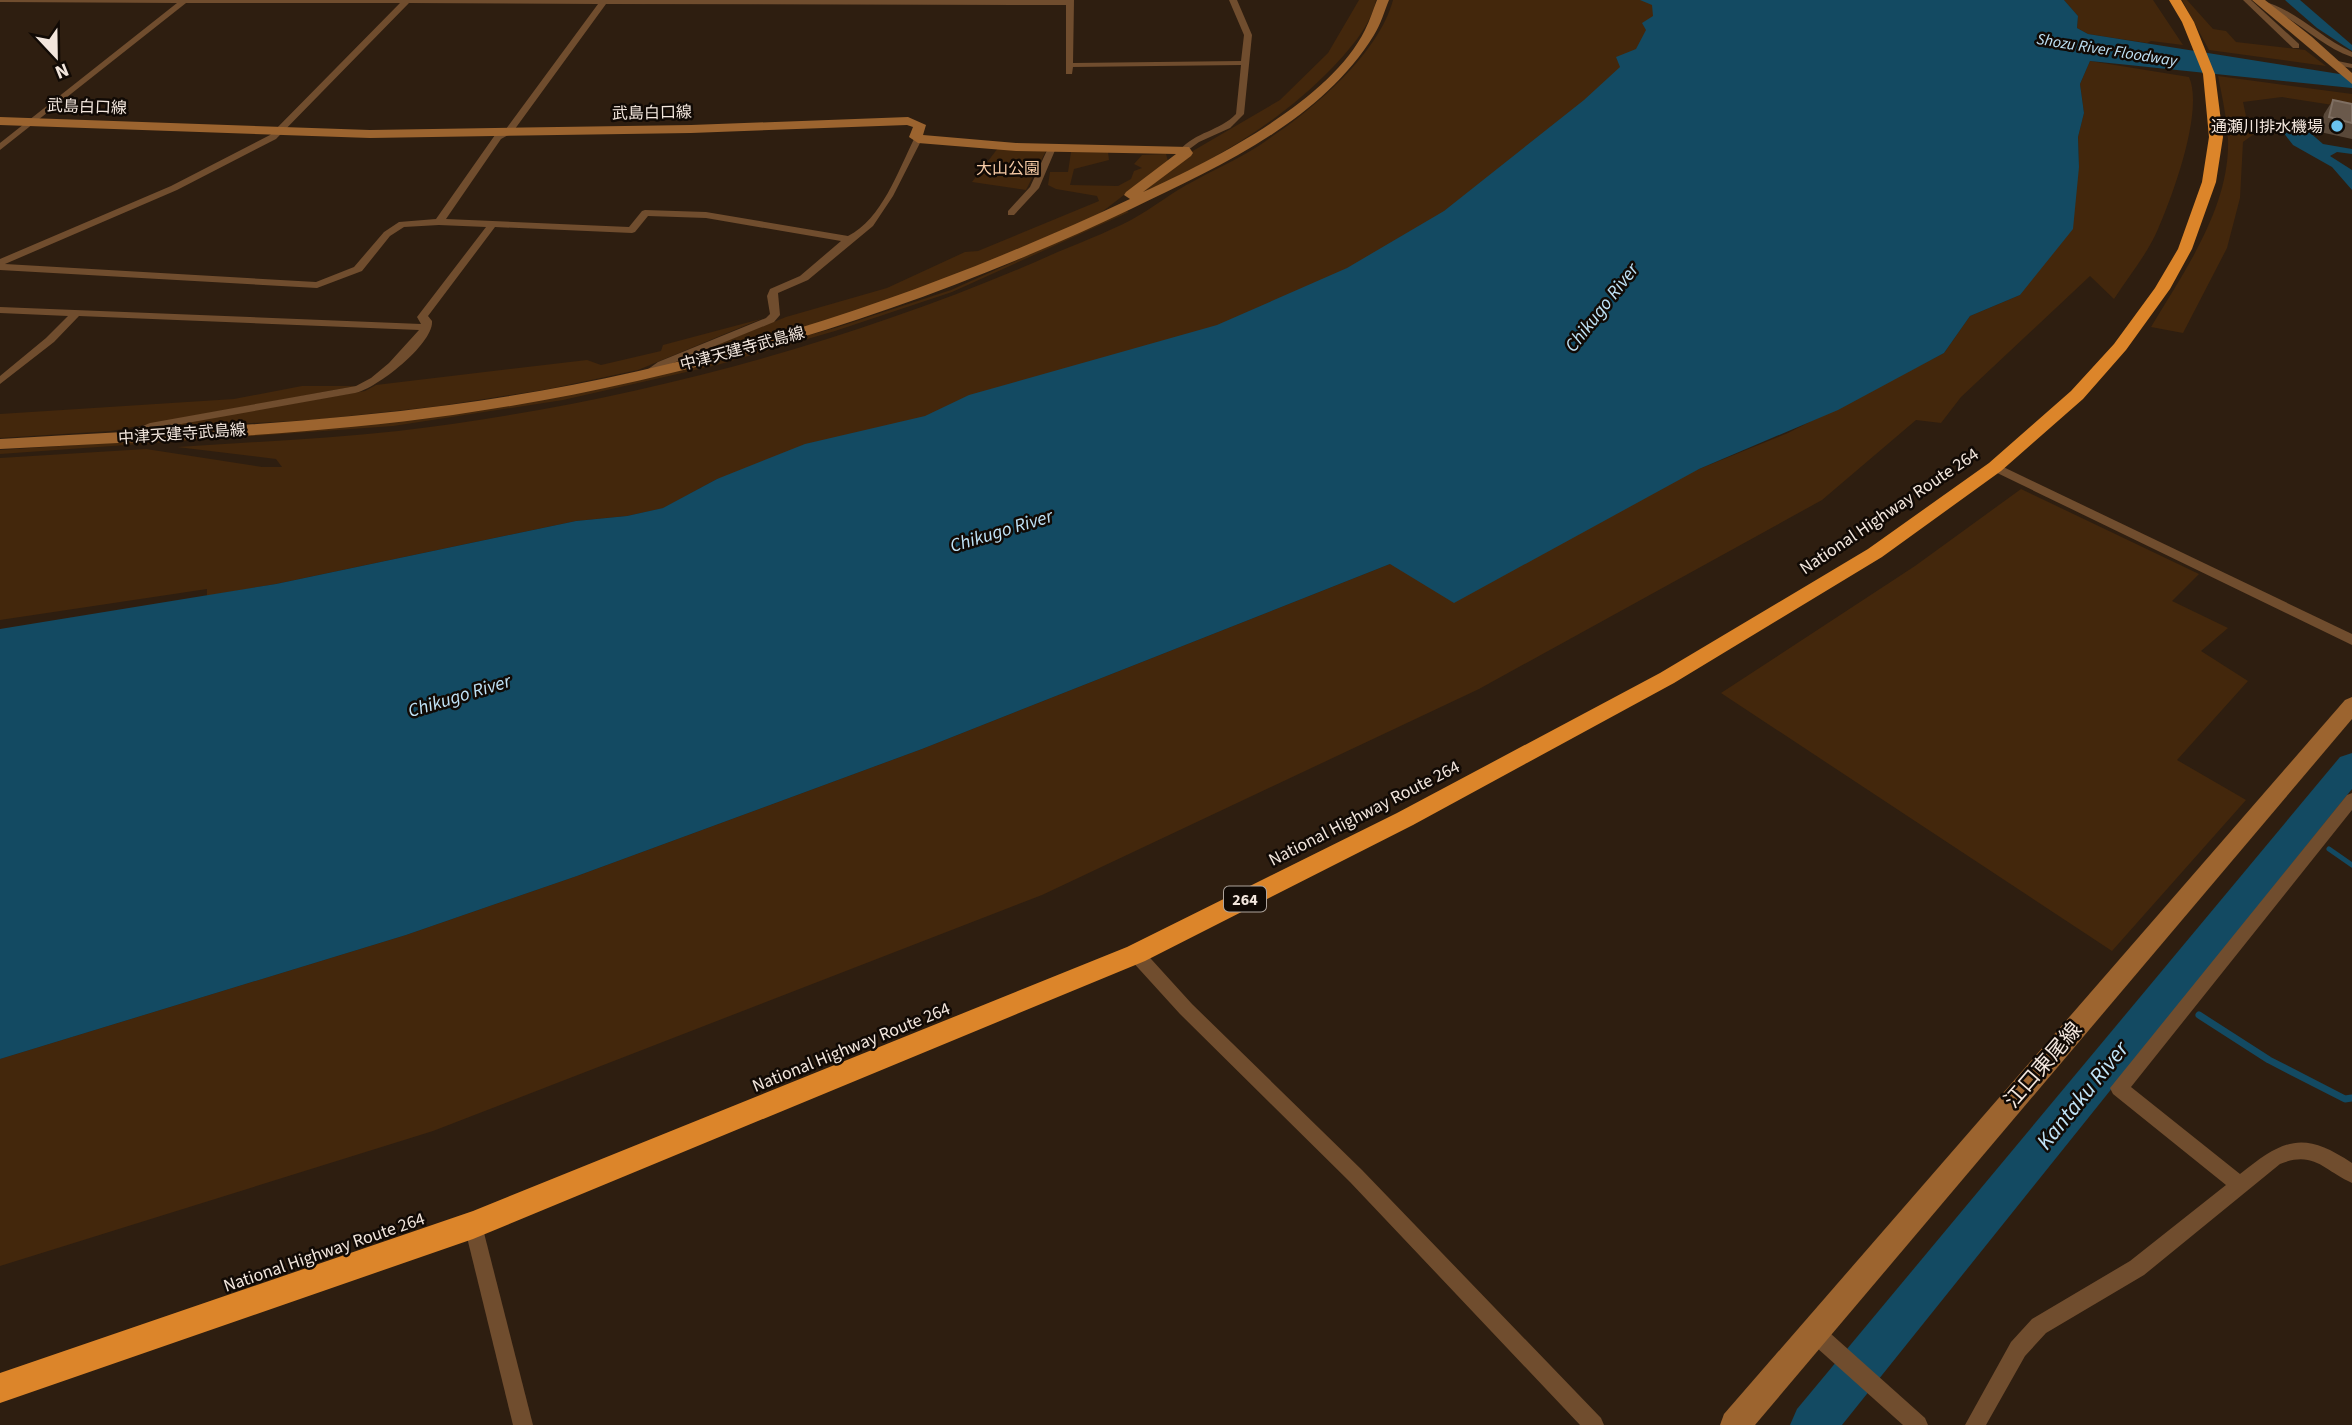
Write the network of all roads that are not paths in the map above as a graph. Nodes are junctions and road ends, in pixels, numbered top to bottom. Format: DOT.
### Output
graph roads {
  1 [pos="0,0"];
  2 [pos="184,0"];
  3 [pos="1233,0"];
  4 [pos="1383,0"];
  5 [pos="2175,0"];
  6 [pos="2247,0"];
  7 [pos="407,1"];
  8 [pos="604,1"];
  9 [pos="1070,1"];
  10 [pos="2260,2"];
  11 [pos="2296,46"];
  12 [pos="2352,55"];
  13 [pos="1244,63"];
  14 [pos="2334,63"];
  15 [pos="2352,66"];
  16 [pos="2352,80"];
  17 [pos="0,121"];
  18 [pos="35,121"];
  19 [pos="280,131"];
  20 [pos="509,131"];
  21 [pos="918,139"];
  22 [pos="0,147"];
  23 [pos="1052,148"];
  24 [pos="1184,150"];
  25 [pos="1011,213"];
  26 [pos="1108,214"];
  27 [pos="439,222"];
  28 [pos="492,225"];
  29 [pos="849,239"];
  30 [pos="0,265"];
  31 [pos="0,310"];
  32 [pos="77,312"];
  33 [pos="428,327"];
  34 [pos="649,372"];
  35 [pos="0,381"];
  36 [pos="127,436"];
  37 [pos="0,444"];
  38 [pos="1995,467"];
  39 [pos="2352,640"];
  40 [pos="2352,705"];
  41 [pos="2352,799"];
  42 [pos="1136,954"];
  43 [pos="2352,1174"];
  44 [pos="2240,1185"];
  45 [pos="473,1225"];
  46 [pos="1814,1332"];
  47 [pos="0,1388"];
  48 [pos="523,1425"];
  49 [pos="1594,1425"];
  50 [pos="1735,1425"];
  51 [pos="1918,1425"];
  52 [pos="1975,1425"];
  1 -- 2 [label="street"];
  2 -- 7 [label="street"];
  2 -- 18 [label="street"];
  3 -- 13 [label="street"];
  4 -- 26 [label="main road, 中津天建寺武島線"];
  5 -- 38 [label="highway, National Highway Route 264 / 264"];
  6 -- 11 [label="street"];
  7 -- 8 [label="street"];
  7 -- 19 [label="street"];
  8 -- 9 [label="street"];
  8 -- 20 [label="street"];
  9 -- 13 [label="street"];
  10 -- 12 [label="street"];
  10 -- 14 [label="main road"];
  13 -- 24 [label="street"];
  14 -- 15 [label="street"];
  14 -- 16 [label="main road"];
  17 -- 18 [label="main road, 武島白口線"];
  18 -- 19 [label="main road, 武島白口線"];
  18 -- 22 [label="street"];
  19 -- 20 [label="main road, 武島白口線"];
  19 -- 30 [label="street"];
  20 -- 21 [label="main road, 武島白口線"];
  20 -- 27 [label="street"];
  21 -- 23 [label="main road"];
  21 -- 29 [label="street"];
  23 -- 24 [label="main road"];
  23 -- 25 [label="street"];
  24 -- 26 [label="main road"];
  26 -- 34 [label="main road, 中津天建寺武島線"];
  27 -- 28 [label="street"];
  27 -- 30 [label="street"];
  28 -- 29 [label="street"];
  28 -- 33 [label="street"];
  29 -- 34 [label="street"];
  31 -- 32 [label="street"];
  32 -- 33 [label="street"];
  32 -- 35 [label="street"];
  33 -- 36 [label="street"];
  34 -- 36 [label="main road, 中津天建寺武島線"];
  36 -- 37 [label="main road, 中津天建寺武島線"];
  38 -- 39 [label="street"];
  38 -- 42 [label="highway, National Highway Route 264 / 264"];
  40 -- 46 [label="main road, 江口東尾線"];
  41 -- 44 [label="street"];
  42 -- 45 [label="highway, National Highway Route 264 / 264"];
  42 -- 49 [label="street"];
  43 -- 44 [label="street"];
  44 -- 52 [label="street"];
  45 -- 47 [label="highway, National Highway Route 264 / 264"];
  45 -- 48 [label="street"];
  46 -- 50 [label="main road, 江口東尾線"];
  46 -- 51 [label="street"];
}
